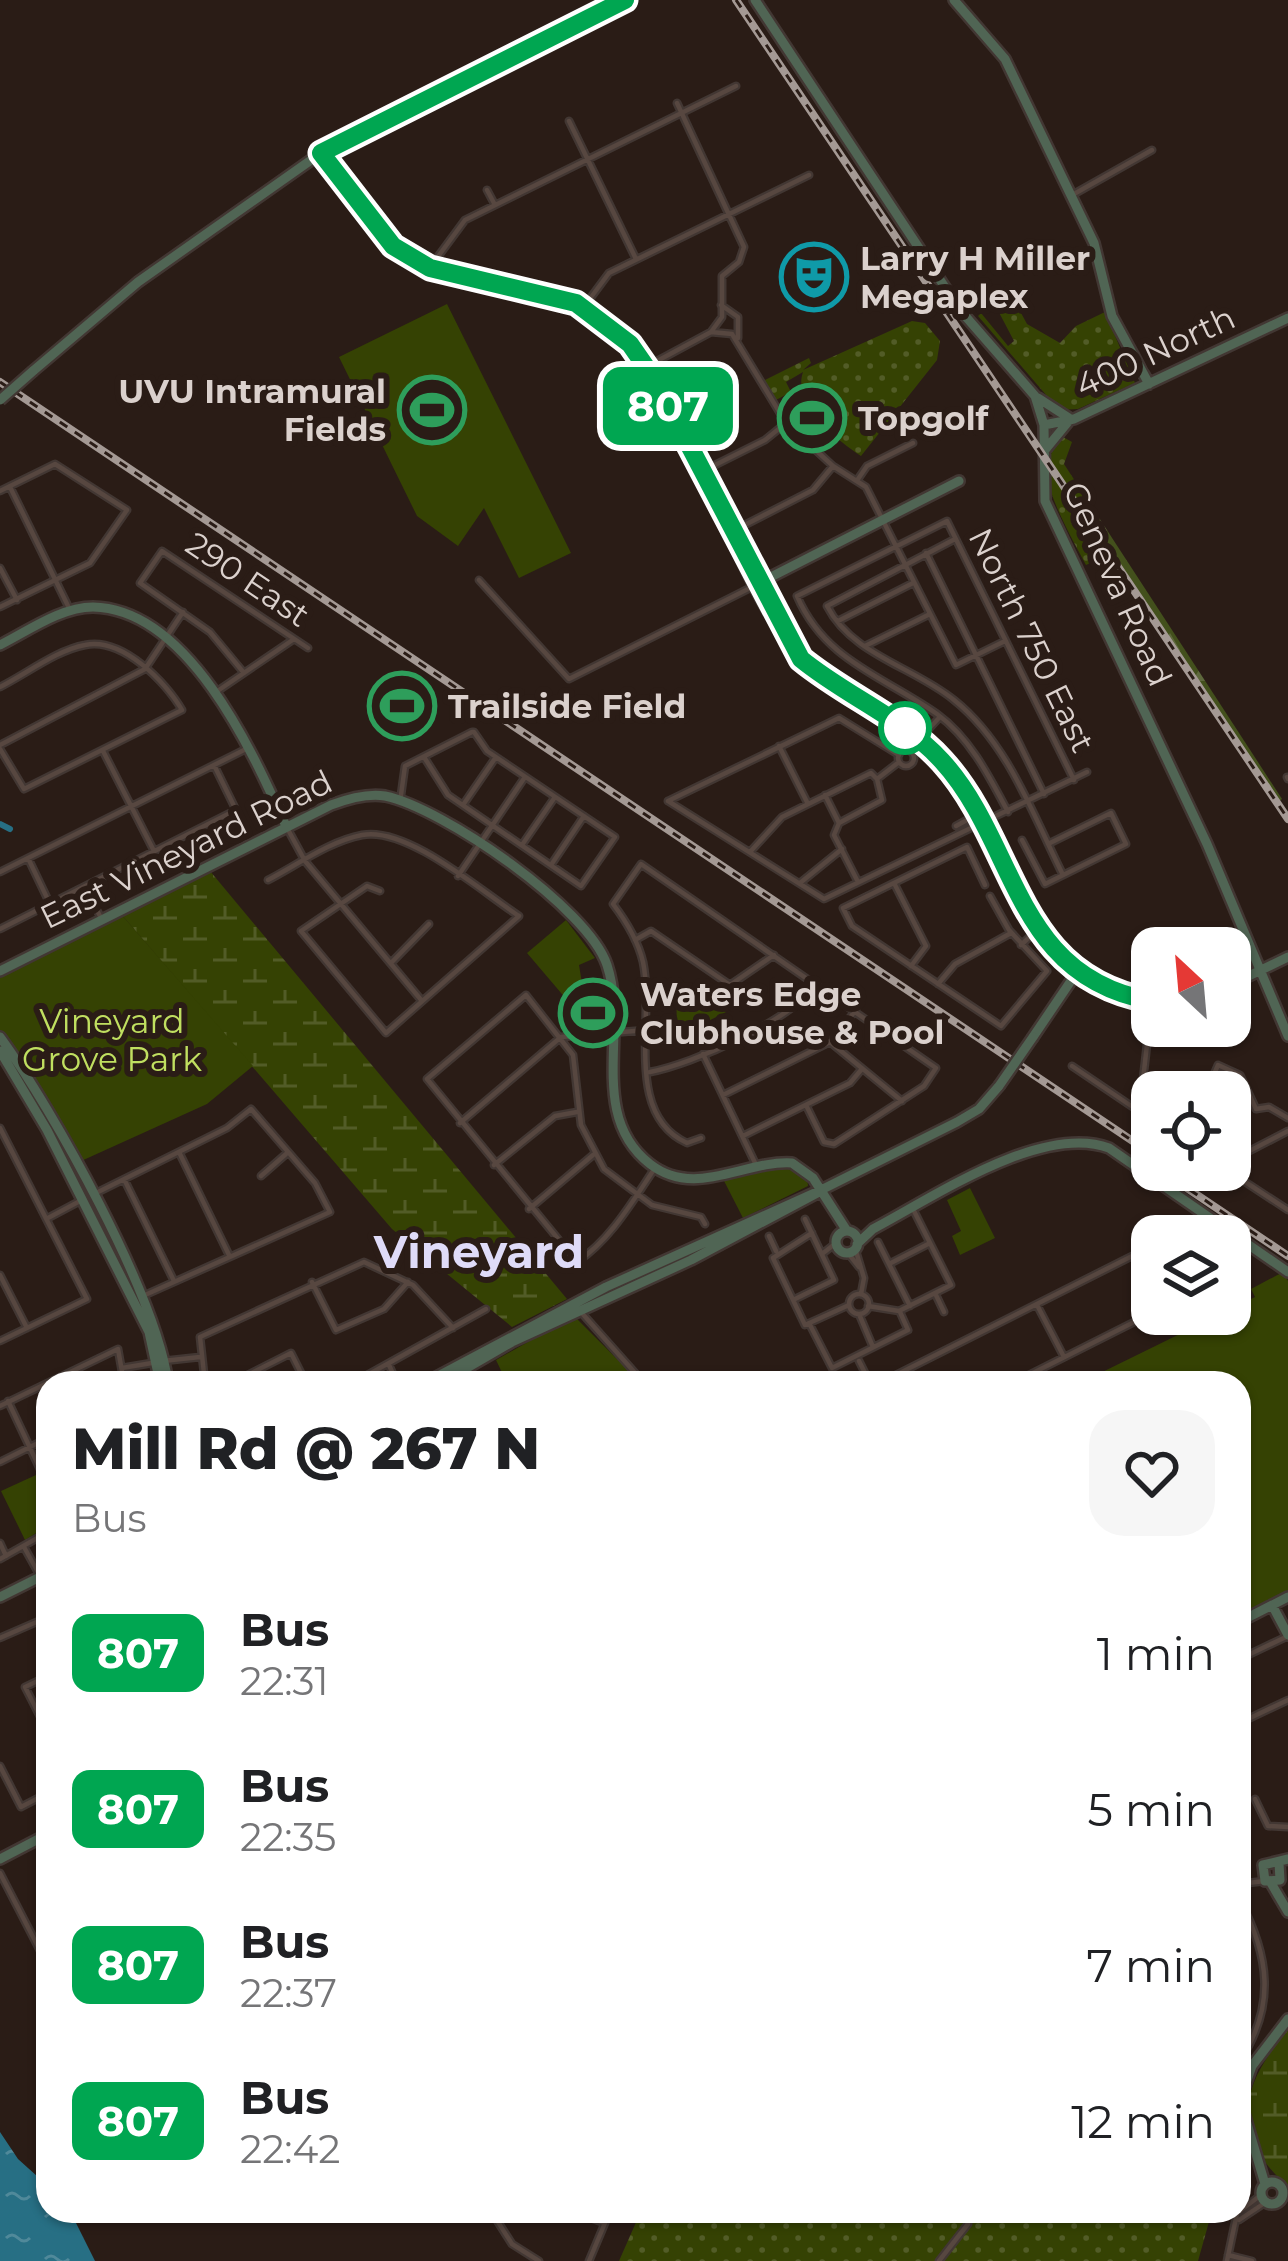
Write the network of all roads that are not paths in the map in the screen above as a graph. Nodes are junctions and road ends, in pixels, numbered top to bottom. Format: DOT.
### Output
graph roads {
  1 [pos="625,0"];
  2 [pos="754,0"];
  3 [pos="954,0"];
  4 [pos="736,86"];
  5 [pos="677,103"];
  6 [pos="682,114"];
  7 [pos="569,122"];
  8 [pos="1152,150"];
  9 [pos="321,153"];
  10 [pos="587,160"];
  11 [pos="809,176"];
  12 [pos="487,190"];
  13 [pos="1070,196"];
  14 [pos="495,205"];
  15 [pos="730,213"];
  16 [pos="636,259"];
  17 [pos="430,268"];
  18 [pos="721,305"];
  19 [pos="583,308"];
  20 [pos="730,313"];
  21 [pos="1288,318"];
  22 [pos="721,319"];
  23 [pos="739,324"];
  24 [pos="727,331"];
  25 [pos="711,332"];
  26 [pos="737,339"];
  27 [pos="646,368"];
  28 [pos="1149,384"];
  29 [pos="1035,396"];
  30 [pos="0,400"];
  31 [pos="1074,419"];
  32 [pos="786,423"];
  33 [pos="1044,425"];
  34 [pos="913,443"];
  35 [pos="1043,455"];
  36 [pos="832,466"];
  37 [pos="701,472"];
  38 [pos="858,479"];
  39 [pos="959,481"];
  40 [pos="10,487"];
  41 [pos="0,491"];
  42 [pos="884,520"];
  43 [pos="731,532"];
  44 [pos="955,539"];
  45 [pos="898,546"];
  46 [pos="926,553"];
  47 [pos="906,562"];
  48 [pos="0,568"];
  49 [pos="58,579"];
  50 [pos="479,580"];
  51 [pos="915,582"];
  52 [pos="757,584"];
  53 [pos="16,600"];
  54 [pos="0,608"];
  55 [pos="70,610"];
  56 [pos="183,612"];
  57 [pos="931,613"];
  58 [pos="838,621"];
  59 [pos="166,639"];
  60 [pos="294,639"];
  61 [pos="1005,640"];
  62 [pos="0,645"];
  63 [pos="865,646"];
  64 [pos="308,648"];
  65 [pos="976,655"];
  66 [pos="145,669"];
  67 [pos="244,673"];
  68 [pos="0,687"];
  69 [pos="216,692"];
  70 [pos="920,737"];
  71 [pos="779,746"];
  72 [pos="0,747"];
  73 [pos="246,749"];
  74 [pos="909,750"];
  75 [pos="103,751"];
  76 [pos="424,757"];
  77 [pos="496,757"];
  78 [pos="899,758"];
  79 [pos="214,765"];
  80 [pos="1087,772"];
  81 [pos="525,778"];
  82 [pos="877,779"];
  83 [pos="1074,779"];
  84 [pos="1044,794"];
  85 [pos="825,795"];
  86 [pos="555,797"];
  87 [pos="400,802"];
  88 [pos="1027,802"];
  89 [pos="808,804"];
  90 [pos="463,805"];
  91 [pos="131,806"];
  92 [pos="1008,812"];
  93 [pos="584,816"];
  94 [pos="978,820"];
  95 [pos="838,823"];
  96 [pos="286,826"];
  97 [pos="492,826"];
  98 [pos="1022,840"];
  99 [pos="523,844"];
  100 [pos="1048,844"];
  101 [pos="479,845"];
  102 [pos="842,850"];
  103 [pos="154,851"];
  104 [pos="750,852"];
  105 [pos="28,858"];
  106 [pos="305,861"];
  107 [pos="551,865"];
  108 [pos="0,872"];
  109 [pos="1063,875"];
  110 [pos="458,876"];
  111 [pos="268,880"];
  112 [pos="858,882"];
  113 [pos="894,883"];
  114 [pos="797,885"];
  115 [pos="985,885"];
  116 [pos="85,887"];
  117 [pos="380,891"];
  118 [pos="990,896"];
  119 [pos="339,901"];
  120 [pos="50,904"];
  121 [pos="101,918"];
  122 [pos="429,924"];
  123 [pos="0,929"];
  124 [pos="1037,930"];
  125 [pos="1011,933"];
  126 [pos="635,940"];
  127 [pos="1021,945"];
  128 [pos="774,955"];
  129 [pos="1288,957"];
  130 [pos="390,963"];
  131 [pos="911,966"];
  132 [pos="1079,969"];
  133 [pos="1259,970"];
  134 [pos="0,971"];
  135 [pos="1251,974"];
  136 [pos="814,982"];
  137 [pos="938,983"];
  138 [pos="1131,995"];
  139 [pos="423,1002"];
  140 [pos="856,1010"];
  141 [pos="647,1030"];
  142 [pos="614,1031"];
  143 [pos="1288,1036"];
  144 [pos="0,1037"];
  145 [pos="561,1037"];
  146 [pos="830,1042"];
  147 [pos="0,1051"];
  148 [pos="703,1054"];
  149 [pos="1072,1066"];
  150 [pos="861,1070"];
  151 [pos="648,1072"];
  152 [pos="723,1095"];
  153 [pos="1251,1098"];
  154 [pos="902,1101"];
  155 [pos="806,1105"];
  156 [pos="1131,1105"];
  157 [pos="577,1112"];
  158 [pos="1288,1118"];
  159 [pos="460,1123"];
  160 [pos="0,1128"];
  161 [pos="1288,1131"];
  162 [pos="743,1136"];
  163 [pos="701,1138"];
  164 [pos="1251,1148"];
  165 [pos="179,1152"];
  166 [pos="286,1154"];
  167 [pos="593,1155"];
  168 [pos="494,1165"];
  169 [pos="757,1167"];
  170 [pos="655,1168"];
  171 [pos="261,1176"];
  172 [pos="124,1179"];
  173 [pos="1251,1186"];
  174 [pos="827,1188"];
  175 [pos="636,1197"];
  176 [pos="87,1198"];
  177 [pos="529,1208"];
  178 [pos="913,1209"];
  179 [pos="1288,1210"];
  180 [pos="1204,1211"];
  181 [pos="1199,1215"];
  182 [pos="1210,1215"];
  183 [pos="48,1218"];
  184 [pos="805,1220"];
  185 [pos="705,1224"];
  186 [pos="812,1233"];
  187 [pos="769,1236"];
  188 [pos="878,1242"];
  189 [pos="1251,1242"];
  190 [pos="845,1243"];
  191 [pos="930,1243"];
  192 [pos="776,1251"];
  193 [pos="822,1254"];
  194 [pos="230,1255"];
  195 [pos="1131,1257"];
  196 [pos="686,1258"];
  197 [pos="889,1264"];
  198 [pos="659,1265"];
  199 [pos="1288,1272"];
  200 [pos="0,1276"];
  201 [pos="174,1281"];
  202 [pos="312,1282"];
  203 [pos="408,1282"];
  204 [pos="634,1283"];
  205 [pos="934,1293"];
  206 [pos="861,1294"];
  207 [pos="137,1299"];
  208 [pos="793,1300"];
  209 [pos="849,1305"];
  210 [pos="1037,1305"];
  211 [pos="577,1306"];
  212 [pos="868,1306"];
  213 [pos="910,1306"];
  214 [pos="486,1309"];
  215 [pos="899,1311"];
  216 [pos="944,1312"];
  217 [pos="859,1314"];
  218 [pos="1131,1323"];
  219 [pos="807,1324"];
  220 [pos="27,1328"];
  221 [pos="453,1328"];
  222 [pos="0,1341"];
  223 [pos="874,1347"];
  224 [pos="200,1357"];
  225 [pos="1064,1357"];
  226 [pos="160,1361"];
  227 [pos="859,1361"];
  228 [pos="388,1365"];
  229 [pos="122,1368"];
  230 [pos="71,1371"];
  231 [pos="122,1371"];
  232 [pos="162,1371"];
  233 [pos="203,1371"];
  234 [pos="256,1371"];
  235 [pos="300,1371"];
  236 [pos="376,1371"];
  237 [pos="391,1371"];
  238 [pos="448,1371"];
  239 [pos="462,1371"];
  240 [pos="634,1371"];
  241 [pos="864,1371"];
  242 [pos="904,1371"];
  243 [pos="1037,1371"];
  244 [pos="36,1388"];
  245 [pos="8,1401"];
  246 [pos="0,1406"];
  247 [pos="36,1444"];
  248 [pos="29,1448"];
  249 [pos="0,1462"];
  250 [pos="36,1462"];
  251 [pos="36,1540"];
  252 [pos="0,1543"];
  253 [pos="24,1547"];
  254 [pos="3,1558"];
  255 [pos="36,1565"];
  256 [pos="36,1584"];
  257 [pos="1288,1598"];
  258 [pos="0,1600"];
  259 [pos="1272,1605"];
  260 [pos="1251,1616"];
  261 [pos="36,1622"];
  262 [pos="1288,1635"];
  263 [pos="0,1638"];
  264 [pos="1251,1654"];
  265 [pos="36,1682"];
  266 [pos="1288,1700"];
  267 [pos="36,1709"];
  268 [pos="1251,1718"];
  269 [pos="0,1766"];
  270 [pos="1255,1798"];
  271 [pos="36,1799"];
  272 [pos="1288,1827"];
  273 [pos="36,1840"];
  274 [pos="0,1859"];
  275 [pos="1277,1872"];
  276 [pos="0,1873"];
  277 [pos="1288,1912"];
  278 [pos="1251,1925"];
  279 [pos="36,1943"];
  280 [pos="1288,2019"];
  281 [pos="1251,2040"];
  282 [pos="1251,2069"];
  283 [pos="1251,2138"];
  284 [pos="1276,2192"];
  285 [pos="498,2223"];
  286 [pos="604,2223"];
  287 [pos="968,2223"];
  288 [pos="1236,2223"];
  289 [pos="1228,2258"];
  290 [pos="538,2261"];
  291 [pos="589,2261"];
  292 [pos="939,2261"];
  293 [pos="1252,2261"];
  1 -- 9 [label="main road"];
  2 -- 29 [label="main road, Geneva Road"];
  3 -- 13 [label="main road"];
  4 -- 6 [label="street"];
  5 -- 6 [label="street"];
  6 -- 10 [label="street"];
  6 -- 15 [label="street"];
  7 -- 10 [label="street"];
  8 -- 13 [label="street"];
  9 -- 17 [label="main road"];
  9 -- 30 [label="main road, bridge"];
  10 -- 14 [label="street"];
  10 -- 16 [label="street"];
  11 -- 15 [label="street"];
  12 -- 14 [label="street"];
  13 -- 28 [label="main road"];
  14 -- 17 [label="street"];
  15 -- 16 [label="street"];
  15 -- 18 [label="street"];
  16 -- 19 [label="street"];
  17 -- 19 [label="main road"];
  18 -- 20 [label="street"];
  18 -- 22 [label="street"];
  19 -- 27 [label="main road"];
  20 -- 22 [label="street"];
  20 -- 23 [label="street"];
  21 -- 28 [label="main road, 400 North"];
  22 -- 24 [label="street"];
  22 -- 25 [label="street"];
  23 -- 24 [label="street"];
  23 -- 26 [label="street"];
  24 -- 25 [label="street"];
  24 -- 26 [label="street"];
  25 -- 27 [label="street"];
  26 -- 32 [label="street"];
  27 -- 37 [label="main road"];
  28 -- 31 [label="main road, 400 North"];
  29 -- 31 [label="main road"];
  29 -- 33 [label="main road, Geneva Road"];
  31 -- 33 [label="main road, 400 North"];
  31 -- 35 [label="main road"];
  32 -- 36 [label="street"];
  32 -- 37 [label="street"];
  33 -- 35 [label="main road, Geneva Road"];
  34 -- 38 [label="street"];
  35 -- 133 [label="main road, Geneva Road"];
  36 -- 38 [label="street"];
  36 -- 43 [label="street"];
  37 -- 43 [label="main road"];
  38 -- 42 [label="street"];
  39 -- 42 [label="main road"];
  40 -- 41 [label="street"];
  40 -- 49 [label="street"];
  40 -- 49 [label="street"];
  42 -- 45 [label="street"];
  42 -- 52 [label="main road"];
  43 -- 52 [label="main road"];
  44 -- 45 [label="street, North 750 East"];
  44 -- 46 [label="street"];
  44 -- 61 [label="street, North 750 East"];
  45 -- 47 [label="street"];
  45 -- 92 [label="street"];
  46 -- 47 [label="street"];
  46 -- 65 [label="street"];
  47 -- 51 [label="street"];
  47 -- 58 [label="street"];
  48 -- 53 [label="street"];
  49 -- 53 [label="street"];
  49 -- 55 [label="street"];
  50 -- 52 [label="street"];
  51 -- 57 [label="street"];
  51 -- 58 [label="street"];
  52 -- 70 [label="main road"];
  53 -- 54 [label="street"];
  55 -- 59 [label="main road"];
  55 -- 62 [label="main road"];
  56 -- 59 [label="street"];
  56 -- 60 [label="street, 290 East"];
  56 -- 67 [label="street"];
  57 -- 63 [label="street"];
  57 -- 65 [label="street"];
  58 -- 63 [label="street"];
  59 -- 66 [label="street"];
  59 -- 69 [label="main road"];
  60 -- 64 [label="street, 290 East"];
  60 -- 67 [label="street"];
  61 -- 65 [label="street"];
  61 -- 83 [label="street, North 750 East"];
  63 -- 88 [label="street"];
  65 -- 84 [label="street"];
  66 -- 68 [label="street"];
  66 -- 72 [label="street"];
  66 -- 75 [label="street"];
  67 -- 69 [label="street"];
  69 -- 73 [label="main road"];
  70 -- 74 [label="street"];
  70 -- 94 [label="main road"];
  71 -- 78 [label="street"];
  71 -- 89 [label="street"];
  71 -- 104 [label="street"];
  72 -- 75 [label="street"];
  73 -- 79 [label="street"];
  73 -- 96 [label="main road"];
  74 -- 78 [label="street"];
  74 -- 78 [label="street"];
  75 -- 91 [label="street"];
  76 -- 77 [label="street"];
  76 -- 87 [label="street"];
  76 -- 90 [label="street"];
  77 -- 81 [label="street"];
  77 -- 90 [label="street"];
  78 -- 82 [label="street"];
  79 -- 91 [label="street"];
  79 -- 103 [label="street"];
  80 -- 83 [label="street"];
  81 -- 86 [label="street"];
  81 -- 97 [label="street"];
  82 -- 85 [label="street"];
  82 -- 95 [label="street"];
  83 -- 84 [label="street"];
  84 -- 88 [label="street"];
  85 -- 89 [label="street"];
  85 -- 95 [label="street"];
  86 -- 93 [label="street"];
  86 -- 99 [label="street"];
  87 -- 96 [label="main road, East Vineyard Road"];
  87 -- 101 [label="main road"];
  88 -- 92 [label="street"];
  88 -- 100 [label="street"];
  89 -- 104 [label="street"];
  90 -- 97 [label="street"];
  91 -- 103 [label="street"];
  91 -- 105 [label="street"];
  92 -- 94 [label="street"];
  93 -- 107 [label="street"];
  93 -- 107 [label="street"];
  94 -- 112 [label="street"];
  94 -- 124 [label="main road"];
  95 -- 102 [label="street"];
  96 -- 106 [label="street"];
  96 -- 121 [label="main road, East Vineyard Road"];
  97 -- 99 [label="street"];
  97 -- 101 [label="street"];
  98 -- 109 [label="street"];
  99 -- 107 [label="street"];
  100 -- 109 [label="street"];
  100 -- 109 [label="street"];
  101 -- 110 [label="street"];
  101 -- 142 [label="main road"];
  102 -- 112 [label="street"];
  102 -- 114 [label="street"];
  103 -- 116 [label="street"];
  104 -- 114 [label="street"];
  105 -- 108 [label="street"];
  105 -- 120 [label="street"];
  106 -- 110 [label="street"];
  106 -- 111 [label="street"];
  106 -- 119 [label="street"];
  110 -- 139 [label="street"];
  112 -- 114 [label="street"];
  113 -- 115 [label="street"];
  113 -- 131 [label="street"];
  113 -- 131 [label="street"];
  116 -- 120 [label="street"];
  116 -- 121 [label="street"];
  117 -- 119 [label="street"];
  118 -- 125 [label="street"];
  119 -- 130 [label="street"];
  119 -- 139 [label="street"];
  120 -- 123 [label="street"];
  121 -- 134 [label="main road, East Vineyard Road"];
  122 -- 130 [label="street"];
  124 -- 127 [label="street"];
  124 -- 132 [label="main road"];
  125 -- 127 [label="street"];
  125 -- 137 [label="street"];
  126 -- 128 [label="street"];
  126 -- 128 [label="street"];
  126 -- 141 [label="street"];
  127 -- 137 [label="street"];
  128 -- 136 [label="street"];
  129 -- 133 [label="main road"];
  130 -- 139 [label="street"];
  131 -- 137 [label="street"];
  132 -- 138 [label="main road"];
  132 -- 174 [label="main road, bridge"];
  133 -- 135 [label="main road"];
  133 -- 143 [label="main road, Geneva Road"];
  136 -- 140 [label="street"];
  136 -- 148 [label="street"];
  140 -- 146 [label="street"];
  140 -- 154 [label="street"];
  141 -- 142 [label="street"];
  141 -- 151 [label="street"];
  142 -- 145 [label="street"];
  142 -- 170 [label="main road"];
  144 -- 176 [label="main road"];
  145 -- 157 [label="street"];
  145 -- 159 [label="street"];
  145 -- 159 [label="street"];
  146 -- 150 [label="street"];
  146 -- 152 [label="street"];
  147 -- 176 [label="main road"];
  148 -- 151 [label="street"];
  148 -- 152 [label="street"];
  149 -- 156 [label="street"];
  150 -- 154 [label="street"];
  150 -- 155 [label="street"];
  151 -- 163 [label="street"];
  152 -- 162 [label="street"];
  153 -- 158 [label="street"];
  154 -- 155 [label="street"];
  155 -- 162 [label="street"];
  157 -- 167 [label="street"];
  157 -- 168 [label="street"];
  159 -- 168 [label="street"];
  160 -- 183 [label="street"];
  161 -- 164 [label="street"];
  162 -- 169 [label="street"];
  165 -- 166 [label="street"];
  165 -- 172 [label="street"];
  165 -- 194 [label="street"];
  166 -- 171 [label="street"];
  166 -- 194 [label="street"];
  167 -- 175 [label="street"];
  167 -- 177 [label="street"];
  168 -- 177 [label="street"];
  169 -- 170 [label="main road"];
  169 -- 174 [label="main road"];
  170 -- 175 [label="street"];
  172 -- 176 [label="street"];
  172 -- 201 [label="street"];
  173 -- 179 [label="street"];
  174 -- 190 [label="main road"];
  174 -- 196 [label="main road"];
  175 -- 177 [label="street"];
  175 -- 185 [label="street"];
  176 -- 183 [label="street"];
  176 -- 207 [label="main road"];
  178 -- 180 [label="main road"];
  178 -- 190 [label="main road"];
  178 -- 191 [label="street"];
  180 -- 181 [label="street"];
  180 -- 182 [label="main road"];
  183 -- 220 [label="street"];
  184 -- 186 [label="street"];
  186 -- 192 [label="street"];
  186 -- 193 [label="street"];
  187 -- 192 [label="street"];
  188 -- 197 [label="street"];
  189 -- 199 [label="main road"];
  190 -- 193 [label="street"];
  190 -- 206 [label="street"];
  191 -- 197 [label="street"];
  191 -- 205 [label="street"];
  192 -- 208 [label="street"];
  193 -- 208 [label="street"];
  194 -- 201 [label="street"];
  195 -- 210 [label="street"];
  196 -- 198 [label="main road"];
  196 -- 204 [label="main road"];
  197 -- 213 [label="street"];
  198 -- 204 [label="main road"];
  198 -- 211 [label="main road"];
  200 -- 220 [label="street"];
  201 -- 207 [label="street"];
  202 -- 203 [label="street"];
  202 -- 203 [label="street"];
  202 -- 224 [label="street"];
  203 -- 221 [label="street"];
  204 -- 211 [label="main road"];
  205 -- 213 [label="street"];
  205 -- 216 [label="street"];
  206 -- 209 [label="street"];
  206 -- 212 [label="street"];
  207 -- 226 [label="main road"];
  208 -- 219 [label="street"];
  209 -- 217 [label="street"];
  209 -- 219 [label="street"];
  210 -- 225 [label="street"];
  210 -- 242 [label="street"];
  211 -- 238 [label="main road"];
  211 -- 239 [label="main road"];
  211 -- 240 [label="street"];
  212 -- 215 [label="street"];
  212 -- 217 [label="street"];
  213 -- 215 [label="street"];
  214 -- 221 [label="street"];
  215 -- 223 [label="street"];
  217 -- 223 [label="street"];
  218 -- 225 [label="street"];
  219 -- 223 [label="street"];
  220 -- 222 [label="street"];
  221 -- 228 [label="street"];
  224 -- 226 [label="street"];
  224 -- 233 [label="street"];
  225 -- 243 [label="street"];
  226 -- 229 [label="street"];
  226 -- 232 [label="main road"];
  227 -- 241 [label="street"];
  228 -- 236 [label="street"];
  228 -- 237 [label="street"];
  229 -- 230 [label="street"];
  229 -- 231 [label="street"];
  234 -- 235 [label="street"];
  244 -- 245 [label="street"];
  245 -- 246 [label="street"];
  245 -- 248 [label="street"];
  247 -- 248 [label="street"];
  248 -- 249 [label="street"];
  248 -- 250 [label="street"];
  251 -- 253 [label="street"];
  252 -- 254 [label="street"];
  253 -- 254 [label="street"];
  253 -- 255 [label="street"];
  256 -- 258 [label="main road"];
  257 -- 259 [label="main road"];
  259 -- 260 [label="main road"];
  259 -- 262 [label="main road"];
  261 -- 263 [label="street"];
  262 -- 264 [label="street"];
  265 -- 267 [label="street"];
  266 -- 268 [label="street"];
  269 -- 271 [label="street"];
  270 -- 272 [label="street"];
  273 -- 274 [label="main road"];
  275 -- 277 [label="main road"];
  276 -- 279 [label="street"];
  278 -- 281 [label="street"];
  280 -- 282 [label="main road"];
  283 -- 284 [label="main road"];
  285 -- 290 [label="street"];
  286 -- 291 [label="street"];
  287 -- 292 [label="street"];
  288 -- 289 [label="street"];
  289 -- 293 [label="street"];
}
